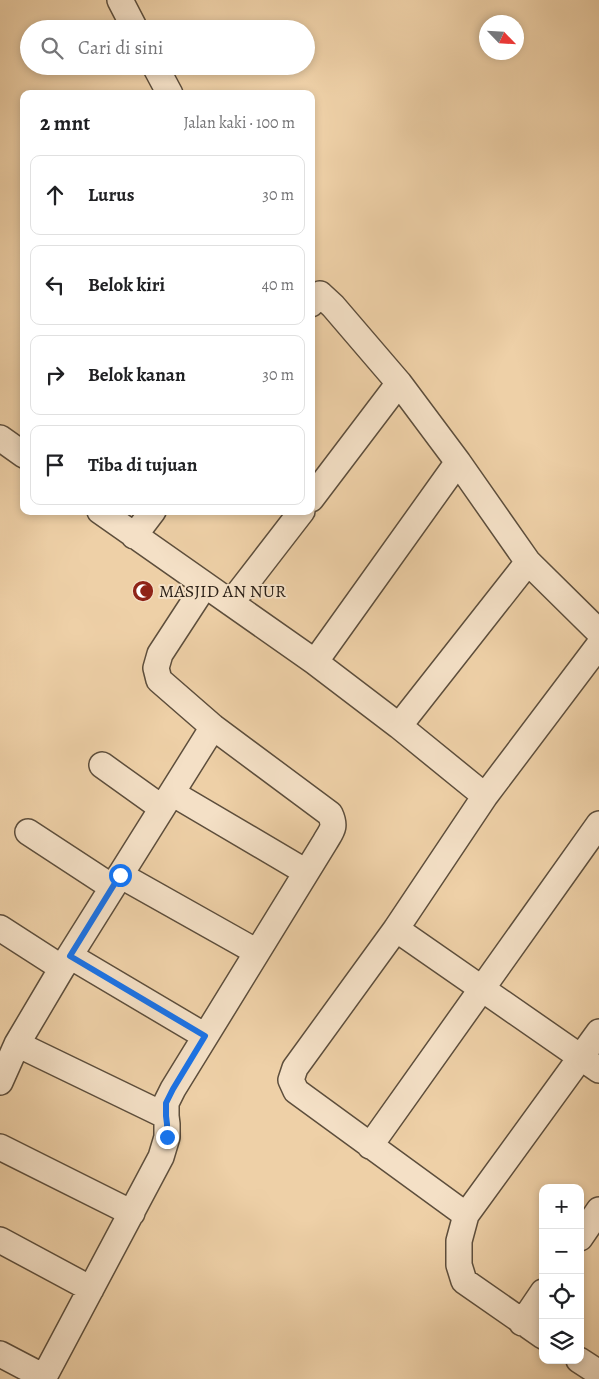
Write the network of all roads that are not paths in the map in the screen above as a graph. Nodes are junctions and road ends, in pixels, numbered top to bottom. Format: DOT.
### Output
graph roads {
  1 [pos="120,0"];
  2 [pos="130,20"];
  3 [pos="160,75"];
  4 [pos="168,90"];
  5 [pos="315,295"];
  6 [pos="399,383"];
  7 [pos="0,438"];
  8 [pos="20,452"];
  9 [pos="458,462"];
  10 [pos="315,494"];
  11 [pos="105,515"];
  12 [pos="150,515"];
  13 [pos="299,515"];
  14 [pos="134,536"];
  15 [pos="528,562"];
  16 [pos="205,584"];
  17 [pos="231,603"];
  18 [pos="599,632"];
  19 [pos="599,645"];
  20 [pos="315,662"];
  21 [pos="399,726"];
  22 [pos="213,727"];
  23 [pos="102,765"];
  24 [pos="485,796"];
  25 [pos="167,800"];
  26 [pos="599,824"];
  27 [pos="28,832"];
  28 [pos="306,872"];
  29 [pos="116,881"];
  30 [pos="0,928"];
  31 [pos="396,929"];
  32 [pos="257,952"];
  33 [pos="66,962"];
  34 [pos="482,989"];
  35 [pos="599,1032"];
  36 [pos="205,1036"];
  37 [pos="17,1044"];
  38 [pos="589,1064"];
  39 [pos="0,1082"];
  40 [pos="166,1116"];
  41 [pos="370,1146"];
  42 [pos="0,1147"];
  43 [pos="599,1210"];
  44 [pos="132,1213"];
  45 [pos="466,1215"];
  46 [pos="584,1232"];
  47 [pos="0,1240"];
  48 [pos="91,1289"];
  49 [pos="539,1298"];
  50 [pos="522,1323"];
  51 [pos="539,1334"];
  52 [pos="0,1354"];
  53 [pos="584,1363"];
  54 [pos="599,1373"];
  55 [pos="43,1378"];
  1 -- 2 [label="street"];
  3 -- 4 [label="street"];
  5 -- 6 [label="street"];
  6 -- 9 [label="street"];
  6 -- 10 [label="street"];
  7 -- 8 [label="street"];
  9 -- 15 [label="street"];
  9 -- 20 [label="street"];
  11 -- 14 [label="street"];
  12 -- 14 [label="street"];
  13 -- 17 [label="street"];
  14 -- 16 [label="street"];
  15 -- 18 [label="street"];
  15 -- 21 [label="street"];
  16 -- 17 [label="street"];
  16 -- 22 [label="street"];
  17 -- 20 [label="street"];
  19 -- 24 [label="street"];
  20 -- 21 [label="street"];
  21 -- 24 [label="street"];
  22 -- 25 [label="street"];
  22 -- 28 [label="street"];
  23 -- 25 [label="street"];
  24 -- 31 [label="street"];
  25 -- 28 [label="street"];
  25 -- 29 [label="street"];
  26 -- 34 [label="street"];
  27 -- 29 [label="street"];
  28 -- 32 [label="street"];
  29 -- 32 [label="street"];
  29 -- 33 [label="street"];
  30 -- 33 [label="street"];
  31 -- 34 [label="street"];
  31 -- 41 [label="street"];
  32 -- 36 [label="street"];
  33 -- 36 [label="street"];
  33 -- 37 [label="street"];
  34 -- 38 [label="street"];
  34 -- 41 [label="street"];
  35 -- 38 [label="street"];
  36 -- 40 [label="street"];
  37 -- 39 [label="street"];
  37 -- 40 [label="street"];
  38 -- 45 [label="street"];
  40 -- 44 [label="street"];
  41 -- 45 [label="street"];
  42 -- 44 [label="street"];
  43 -- 46 [label="street"];
  44 -- 48 [label="street"];
  45 -- 50 [label="street"];
  47 -- 48 [label="street"];
  48 -- 55 [label="street"];
  49 -- 50 [label="street"];
  50 -- 51 [label="street"];
  52 -- 55 [label="street"];
  53 -- 54 [label="street"];
}
